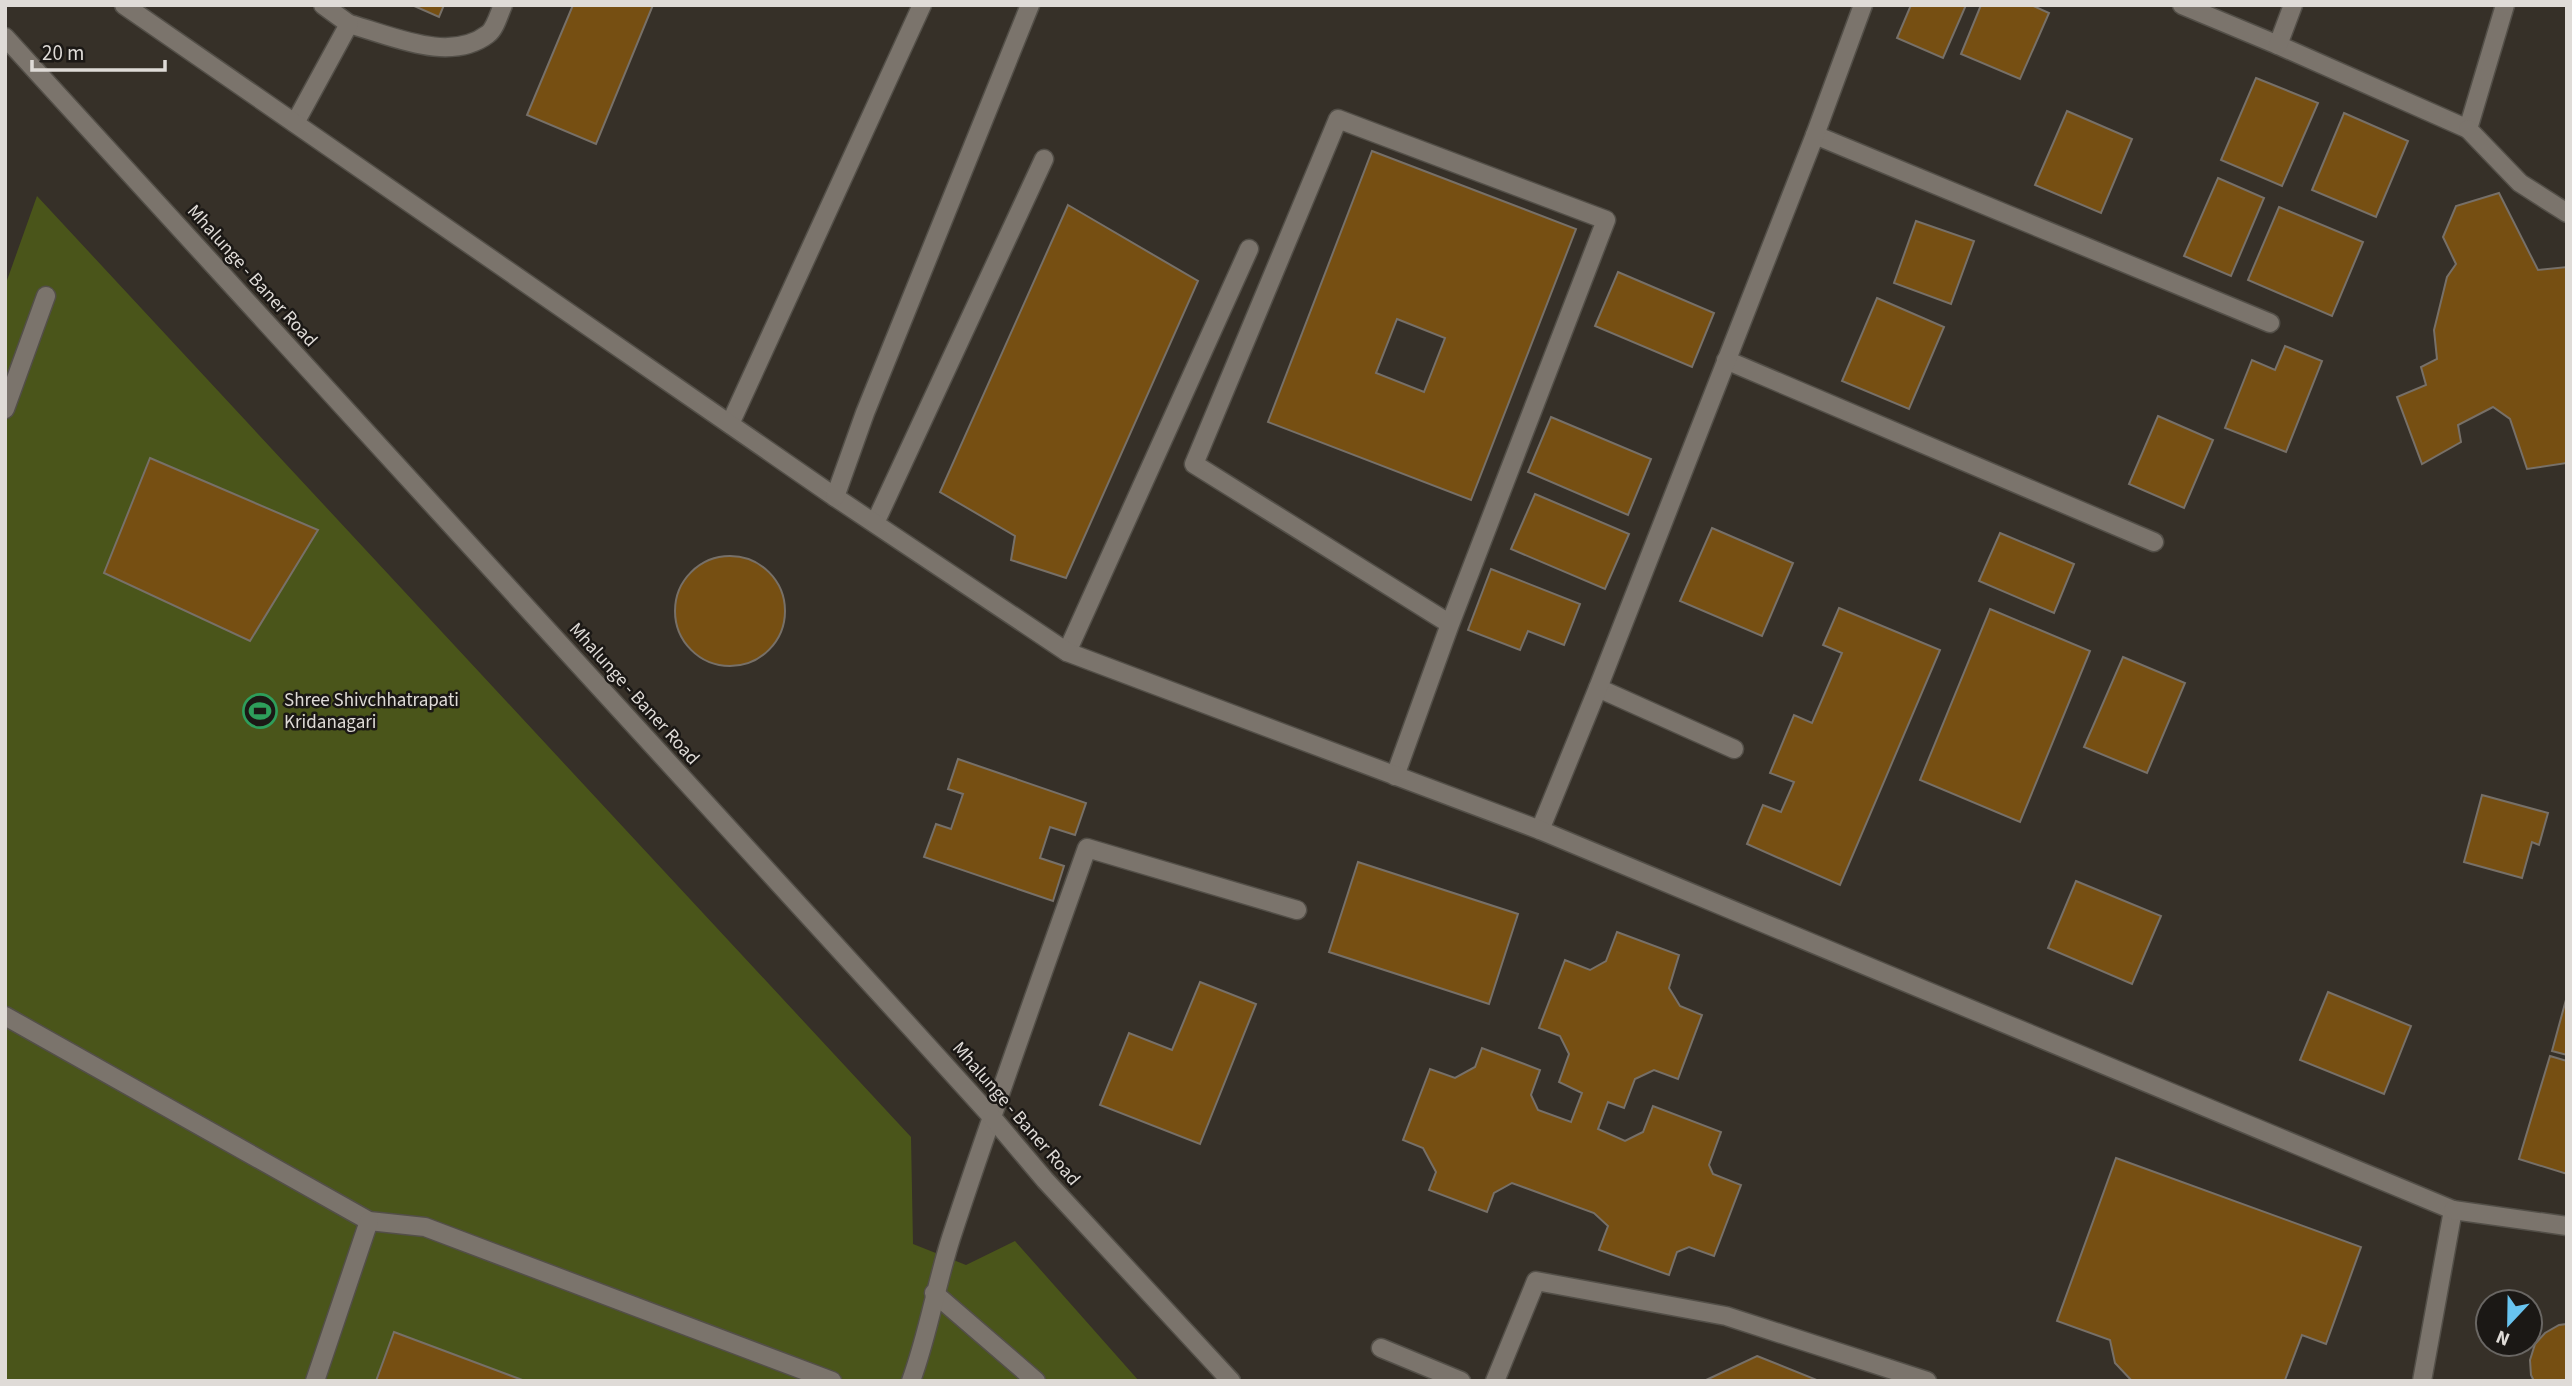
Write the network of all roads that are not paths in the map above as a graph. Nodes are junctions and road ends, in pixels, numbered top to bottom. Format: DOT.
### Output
graph roads {
  1 [pos="124,5"];
  2 [pos="323,5"];
  3 [pos="503,5"];
  4 [pos="922,5"];
  5 [pos="1030,5"];
  6 [pos="1863,5"];
  7 [pos="2182,5"];
  8 [pos="2293,5"];
  9 [pos="2505,5"];
  10 [pos="349,24"];
  11 [pos="5,37"];
  12 [pos="2278,45"];
  13 [pos="295,123"];
  14 [pos="2468,129"];
  15 [pos="1815,135"];
  16 [pos="1044,159"];
  17 [pos="2567,213"];
  18 [pos="1249,249"];
  19 [pos="46,296"];
  20 [pos="2270,323"];
  21 [pos="1726,360"];
  22 [pos="5,409"];
  23 [pos="730,424"];
  24 [pos="835,496"];
  25 [pos="875,523"];
  26 [pos="2154,542"];
  27 [pos="1450,624"];
  28 [pos="1067,652"];
  29 [pos="1598,688"];
  30 [pos="1734,749"];
  31 [pos="1395,776"];
  32 [pos="1540,830"];
  33 [pos="1297,910"];
  34 [pos="5,1016"];
  35 [pos="991,1116"];
  36 [pos="2453,1210"];
  37 [pos="369,1221"];
  38 [pos="2567,1226"];
  39 [pos="934,1293"];
  40 [pos="1381,1348"];
  41 [pos="315,1381"];
  42 [pos="832,1381"];
  43 [pos="911,1381"];
  44 [pos="1036,1381"];
  45 [pos="1231,1381"];
  46 [pos="1461,1381"];
  47 [pos="1495,1381"];
  48 [pos="1927,1381"];
  49 [pos="2422,1381"];
  1 -- 13 [label="street"];
  2 -- 10 [label="street"];
  3 -- 10 [label="street"];
  4 -- 23 [label="street"];
  5 -- 24 [label="street"];
  6 -- 15 [label="street"];
  7 -- 12 [label="street"];
  8 -- 12 [label="street"];
  9 -- 14 [label="street"];
  10 -- 13 [label="street"];
  11 -- 35 [label="street, Mhalunge - Baner Road"];
  12 -- 14 [label="street"];
  13 -- 23 [label="street"];
  14 -- 17 [label="street"];
  15 -- 20 [label="street"];
  15 -- 21 [label="street"];
  16 -- 25 [label="street"];
  18 -- 28 [label="street"];
  19 -- 22 [label="street"];
  21 -- 26 [label="street"];
  21 -- 29 [label="street"];
  23 -- 24 [label="street"];
  24 -- 25 [label="street"];
  25 -- 28 [label="street"];
  27 -- 27 [label="street"];
  27 -- 31 [label="street"];
  28 -- 31 [label="street"];
  29 -- 30 [label="street"];
  29 -- 32 [label="street"];
  31 -- 32 [label="street"];
  32 -- 36 [label="street"];
  33 -- 35 [label="street"];
  34 -- 37 [label="street"];
  35 -- 39 [label="street"];
  35 -- 45 [label="street, Mhalunge - Baner Road"];
  36 -- 38 [label="street"];
  36 -- 49 [label="street"];
  37 -- 41 [label="street"];
  37 -- 42 [label="street"];
  39 -- 43 [label="street"];
  39 -- 44 [label="street"];
  40 -- 46 [label="street"];
  47 -- 48 [label="street"];
}
